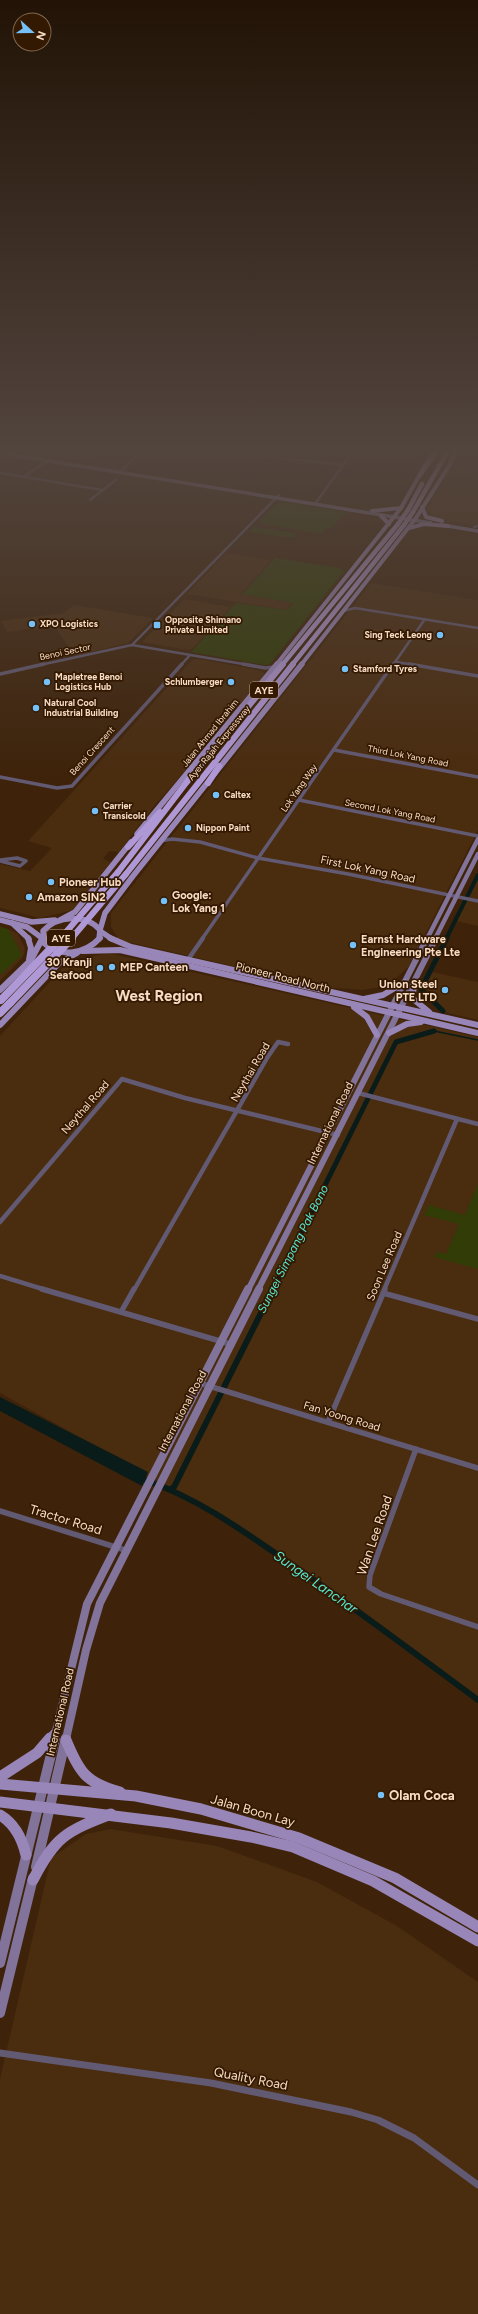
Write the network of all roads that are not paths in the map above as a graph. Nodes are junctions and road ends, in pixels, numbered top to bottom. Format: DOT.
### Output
graph roads {
  1 [pos="217,559"];
  2 [pos="371,559"];
  3 [pos="376,559"];
  4 [pos="382,559"];
  5 [pos="359,561"];
  6 [pos="380,563"];
  7 [pos="338,596"];
  8 [pos="350,602"];
  9 [pos="355,608"];
  10 [pos="343,611"];
  11 [pos="335,612"];
  12 [pos="425,620"];
  13 [pos="478,628"];
  14 [pos="132,645"];
  15 [pos="190,655"];
  16 [pos="396,662"];
  17 [pos="270,669"];
  18 [pos="0,674"];
  19 [pos="478,676"];
  20 [pos="230,745"];
  21 [pos="334,750"];
  22 [pos="0,777"];
  23 [pos="478,777"];
  24 [pos="186,783"];
  25 [pos="208,783"];
  26 [pos="299,800"];
  27 [pos="169,831"];
  28 [pos="478,838"];
  29 [pos="180,840"];
  30 [pos="160,842"];
  31 [pos="128,847"];
  32 [pos="478,854"];
  33 [pos="260,857"];
  34 [pos="0,860"];
  35 [pos="450,895"];
  36 [pos="460,898"];
  37 [pos="478,901"];
  38 [pos="0,914"];
  39 [pos="0,920"];
  40 [pos="60,920"];
  41 [pos="12,923"];
  42 [pos="100,930"];
  43 [pos="42,939"];
  44 [pos="81,951"];
  45 [pos="29,962"];
  46 [pos="186,962"];
  47 [pos="415,981"];
  48 [pos="405,982"];
  49 [pos="0,990"];
  50 [pos="362,999"];
  51 [pos="0,1000"];
  52 [pos="347,1003"];
  53 [pos="392,1006"];
  54 [pos="401,1008"];
  55 [pos="0,1013"];
  56 [pos="388,1013"];
  57 [pos="398,1015"];
  58 [pos="435,1015"];
  59 [pos="431,1022"];
  60 [pos="0,1024"];
  61 [pos="478,1025"];
  62 [pos="389,1033"];
  63 [pos="478,1033"];
  64 [pos="376,1036"];
  65 [pos="288,1044"];
  66 [pos="360,1094"];
  67 [pos="238,1111"];
  68 [pos="457,1119"];
  69 [pos="478,1124"];
  70 [pos="328,1132"];
  71 [pos="338,1135"];
  72 [pos="0,1222"];
  73 [pos="0,1276"];
  74 [pos="383,1293"];
  75 [pos="121,1312"];
  76 [pos="478,1319"];
  77 [pos="221,1342"];
  78 [pos="230,1344"];
  79 [pos="199,1383"];
  80 [pos="213,1387"];
  81 [pos="328,1422"];
  82 [pos="416,1449"];
  83 [pos="478,1468"];
  84 [pos="0,1511"];
  85 [pos="115,1546"];
  86 [pos="125,1550"];
  87 [pos="478,1627"];
  88 [pos="56,1731"];
  89 [pos="66,1740"];
  90 [pos="0,1777"];
  91 [pos="0,1784"];
  92 [pos="42,1788"];
  93 [pos="54,1789"];
  94 [pos="136,1796"];
  95 [pos="0,1802"];
  96 [pos="38,1805"];
  97 [pos="50,1806"];
  98 [pos="114,1813"];
  99 [pos="0,1814"];
  100 [pos="26,1854"];
  101 [pos="33,1880"];
  102 [pos="478,1928"];
  103 [pos="478,1942"];
  104 [pos="0,1962"];
  105 [pos="0,2013"];
  106 [pos="0,2053"];
  107 [pos="478,2185"];
  1 -- 14 [label="street"];
  2 -- 7 [label="highway, Ayer Rajah Expressway / AYE"];
  3 -- 11 [label="highway, Ayer Rajah Expressway / AYE"];
  4 -- 6 [label="main road"];
  5 -- 7 [label="highway"];
  5 -- 17 [label="main road, Jalan Ahmad Ibrahim"];
  6 -- 8 [label="main road"];
  6 -- 11 [label="highway"];
  7 -- 24 [label="highway, Ayer Rajah Expressway / AYE"];
  8 -- 9 [label="street"];
  8 -- 10 [label="main road"];
  9 -- 10 [label="street"];
  9 -- 12 [label="street"];
  10 -- 25 [label="main road"];
  11 -- 20 [label="highway, Ayer Rajah Expressway / AYE"];
  12 -- 13 [label="street"];
  12 -- 16 [label="street, Lok Yang Way"];
  14 -- 15 [label="street, Benoi Sector"];
  14 -- 18 [label="street, Benoi Sector"];
  15 -- 17 [label="street, Benoi Sector"];
  15 -- 22 [label="street, Benoi Crescent"];
  16 -- 19 [label="street"];
  16 -- 21 [label="street, Lok Yang Way"];
  17 -- 31 [label="main road, Jalan Ahmad Ibrahim"];
  20 -- 25 [label="highway"];
  20 -- 55 [label="highway, Ayer Rajah Expressway / AYE, bridge"];
  21 -- 23 [label="street, Third Lok Yang Road"];
  21 -- 26 [label="street, Lok Yang Way"];
  24 -- 31 [label="highway"];
  24 -- 51 [label="highway, Ayer Rajah Expressway / AYE, bridge"];
  25 -- 27 [label="main road"];
  26 -- 28 [label="street, Second Lok Yang Road"];
  26 -- 33 [label="street, Lok Yang Way"];
  27 -- 29 [label="street, First Lok Yang Road"];
  27 -- 30 [label="main road"];
  28 -- 35 [label="main road, International Road"];
  29 -- 30 [label="street, First Lok Yang Road"];
  29 -- 33 [label="street, First Lok Yang Road"];
  30 -- 42 [label="main road"];
  31 -- 40 [label="main road, Jalan Ahmad Ibrahim"];
  32 -- 36 [label="main road, International Road"];
  33 -- 35 [label="street, First Lok Yang Road"];
  33 -- 46 [label="street, Lok Yang Way"];
  34 -- 34 [label="street"];
  35 -- 36 [label="street, First Lok Yang Road"];
  35 -- 48 [label="main road, International Road"];
  36 -- 37 [label="street, First Lok Yang Road"];
  36 -- 47 [label="main road, International Road"];
  38 -- 40 [label="main road, Pioneer Road North"];
  39 -- 41 [label="main road, Pioneer Road North"];
  40 -- 42 [label="main road, Pioneer Road North"];
  40 -- 43 [label="main road, Jalan Ahmad Ibrahim"];
  41 -- 43 [label="main road, Pioneer Road North"];
  41 -- 45 [label="main road"];
  42 -- 44 [label="main road"];
  42 -- 46 [label="main road, Pioneer Road North"];
  43 -- 44 [label="main road, Pioneer Road North"];
  43 -- 45 [label="main road"];
  44 -- 46 [label="main road, Pioneer Road North"];
  44 -- 60 [label="main road"];
  45 -- 49 [label="main road"];
  46 -- 50 [label="main road, Pioneer Road North"];
  46 -- 52 [label="main road, Pioneer Road North"];
  47 -- 54 [label="main road, International Road"];
  47 -- 58 [label="main road"];
  48 -- 50 [label="main road"];
  48 -- 53 [label="main road, International Road"];
  50 -- 53 [label="main road, Pioneer Road North"];
  52 -- 56 [label="main road, Pioneer Road North"];
  52 -- 64 [label="main road"];
  53 -- 54 [label="main road, Pioneer Road North"];
  53 -- 56 [label="main road, International Road"];
  54 -- 57 [label="main road, International Road"];
  54 -- 58 [label="main road, Pioneer Road North"];
  56 -- 57 [label="main road, Pioneer Road North"];
  56 -- 64 [label="main road, International Road"];
  57 -- 59 [label="main road, Pioneer Road North"];
  57 -- 62 [label="main road, International Road"];
  58 -- 61 [label="main road, Pioneer Road North"];
  59 -- 62 [label="main road"];
  59 -- 63 [label="main road, Pioneer Road North"];
  62 -- 66 [label="main road, International Road"];
  64 -- 70 [label="main road, International Road"];
  65 -- 67 [label="street, Neythai Road"];
  66 -- 68 [label="street"];
  66 -- 71 [label="main road, International Road"];
  67 -- 70 [label="street, Neythal Road"];
  67 -- 72 [label="street, Neythal Road"];
  67 -- 75 [label="street"];
  68 -- 69 [label="street"];
  68 -- 74 [label="street, Soon Lee Road"];
  70 -- 71 [label="street, Neythal Road"];
  70 -- 77 [label="main road, International Road"];
  71 -- 78 [label="main road, International Road"];
  73 -- 75 [label="street"];
  74 -- 76 [label="street"];
  74 -- 81 [label="street, Soon Lee Road"];
  75 -- 77 [label="street"];
  77 -- 78 [label="street"];
  77 -- 79 [label="main road, International Road"];
  78 -- 80 [label="main road, International Road"];
  79 -- 80 [label="street, Fan Yoong Road"];
  79 -- 85 [label="main road, International Road"];
  80 -- 81 [label="street, Fan Yoong Road"];
  80 -- 86 [label="main road, International Road"];
  81 -- 82 [label="street, Fan Yoong Road"];
  82 -- 83 [label="street, Fan Yoong Road"];
  82 -- 87 [label="street, Wan Lee Road"];
  84 -- 85 [label="street, Tractor Road"];
  85 -- 86 [label="street, Tractor Road"];
  85 -- 88 [label="main road, International Road"];
  86 -- 89 [label="main road, International Road"];
  88 -- 90 [label="main road"];
  88 -- 92 [label="main road, International Road"];
  89 -- 93 [label="main road, International Road"];
  89 -- 94 [label="main road"];
  91 -- 92 [label="main road, Jalan Boon Lay"];
  92 -- 93 [label="main road, Jalan Boon Lay"];
  92 -- 96 [label="main road, International Road"];
  93 -- 94 [label="main road, Jalan Boon Lay"];
  93 -- 97 [label="main road, International Road"];
  94 -- 102 [label="main road, Jalan Boon Lay"];
  95 -- 96 [label="main road"];
  96 -- 97 [label="main road"];
  96 -- 100 [label="main road, International Road"];
  97 -- 98 [label="main road"];
  97 -- 101 [label="main road, International Road"];
  98 -- 101 [label="main road"];
  98 -- 103 [label="main road"];
  99 -- 100 [label="main road"];
  100 -- 104 [label="main road, International Road"];
  101 -- 105 [label="main road, International Road"];
  106 -- 107 [label="street, Quality Road"];
}
